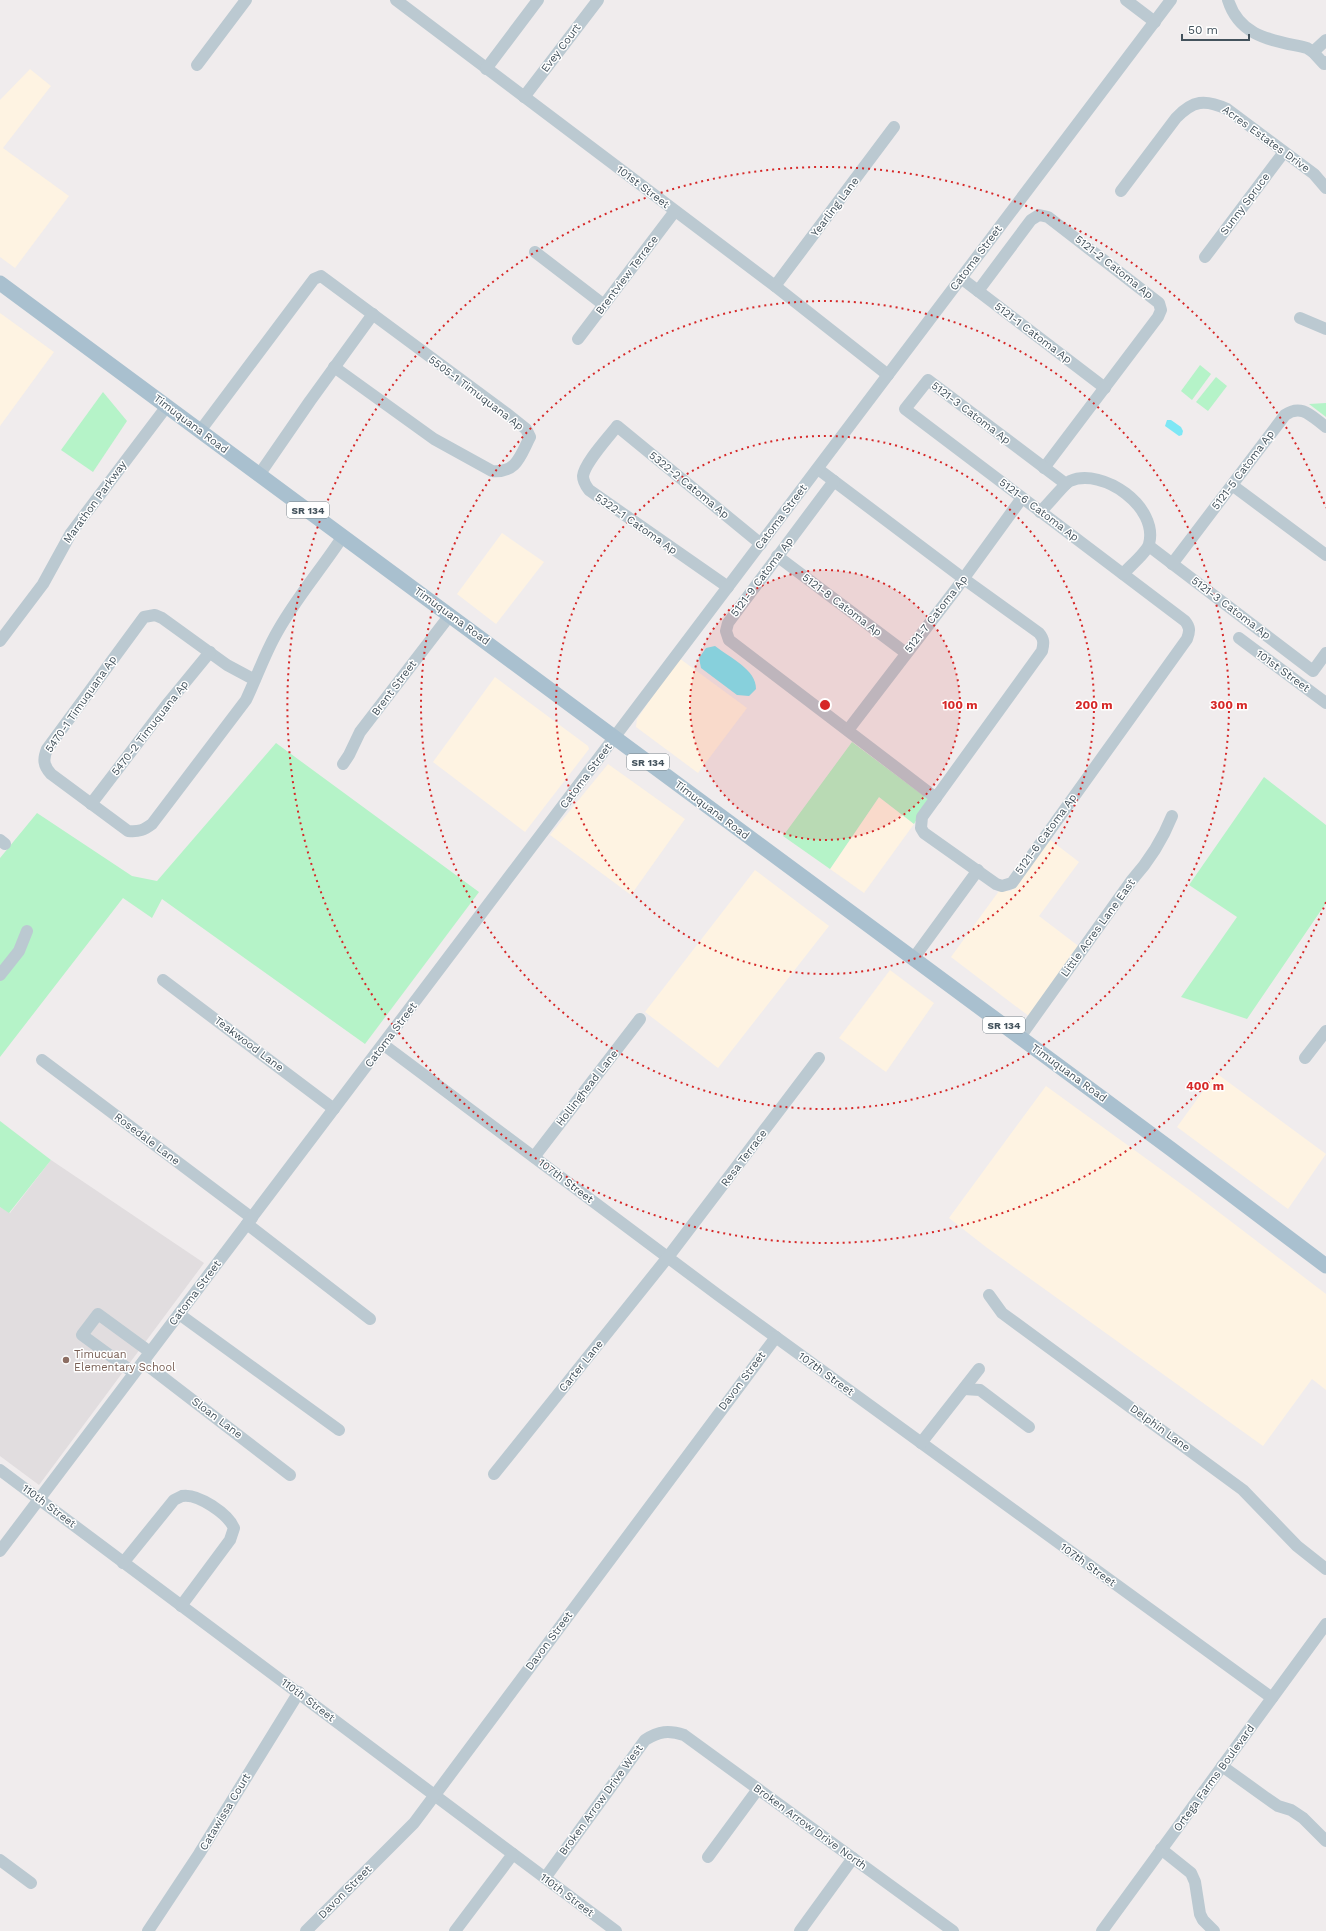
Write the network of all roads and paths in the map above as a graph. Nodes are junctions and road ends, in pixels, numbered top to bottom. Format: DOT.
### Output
graph roads {
  1 [pos="246,0"];
  2 [pos="396,0"];
  3 [pos="538,0"];
  4 [pos="598,0"];
  5 [pos="1126,0"];
  6 [pos="1172,0"];
  7 [pos="1228,0"];
  8 [pos="1155,22"];
  9 [pos="1326,40"];
  10 [pos="1313,52"];
  11 [pos="1326,62"];
  12 [pos="197,65"];
  13 [pos="486,69"];
  14 [pos="524,97"];
  15 [pos="894,127"];
  16 [pos="1284,152"];
  17 [pos="1326,188"];
  18 [pos="1121,191"];
  19 [pos="676,211"];
  20 [pos="535,252"];
  21 [pos="1205,257"];
  22 [pos="961,278"];
  23 [pos="0,283"];
  24 [pos="775,286"];
  25 [pos="978,291"];
  26 [pos="604,305"];
  27 [pos="374,314"];
  28 [pos="1300,318"];
  29 [pos="1326,329"];
  30 [pos="578,339"];
  31 [pos="334,367"];
  32 [pos="888,375"];
  33 [pos="1105,388"];
  34 [pos="918,392"];
  35 [pos="167,406"];
  36 [pos="617,426"];
  37 [pos="1326,427"];
  38 [pos="200,431"];
  39 [pos="1044,468"];
  40 [pos="818,469"];
  41 [pos="259,475"];
  42 [pos="834,481"];
  43 [pos="1066,484"];
  44 [pos="1232,485"];
  45 [pos="1022,498"];
  46 [pos="1040,512"];
  47 [pos="343,536"];
  48 [pos="761,544"];
  49 [pos="1149,546"];
  50 [pos="1326,555"];
  51 [pos="777,556"];
  52 [pos="1172,564"];
  53 [pos="1123,574"];
  54 [pos="964,578"];
  55 [pos="728,587"];
  56 [pos="450,615"];
  57 [pos="1239,638"];
  58 [pos="0,641"];
  59 [pos="210,652"];
  60 [pos="906,653"];
  61 [pos="1326,653"];
  62 [pos="255,680"];
  63 [pos="1326,703"];
  64 [pos="848,730"];
  65 [pos="615,738"];
  66 [pos="343,764"];
  67 [pos="936,798"];
  68 [pos="91,804"];
  69 [pos="1172,816"];
  70 [pos="978,870"];
  71 [pos="27,931"];
  72 [pos="913,959"];
  73 [pos="0,975"];
  74 [pos="163,980"];
  75 [pos="640,1019"];
  76 [pos="1326,1031"];
  77 [pos="1020,1037"];
  78 [pos="384,1045"];
  79 [pos="819,1058"];
  80 [pos="1305,1058"];
  81 [pos="42,1060"];
  82 [pos="334,1109"];
  83 [pos="534,1157"];
  84 [pos="250,1221"];
  85 [pos="668,1257"];
  86 [pos="1326,1266"];
  87 [pos="989,1295"];
  88 [pos="179,1314"];
  89 [pos="370,1319"];
  90 [pos="776,1337"];
  91 [pos="150,1352"];
  92 [pos="143,1362"];
  93 [pos="979,1369"];
  94 [pos="134,1374"];
  95 [pos="964,1389"];
  96 [pos="1029,1427"];
  97 [pos="340,1430"];
  98 [pos="921,1443"];
  99 [pos="0,1470"];
  100 [pos="494,1474"];
  101 [pos="290,1476"];
  102 [pos="39,1499"];
  103 [pos="0,1551"];
  104 [pos="123,1563"];
  105 [pos="1326,1569"];
  106 [pos="181,1606"];
  107 [pos="1326,1624"];
  108 [pos="299,1692"];
  109 [pos="1272,1698"];
  110 [pos="664,1731"];
  111 [pos="1222,1766"];
  112 [pos="758,1789"];
  113 [pos="434,1796"];
  114 [pos="1326,1841"];
  115 [pos="1161,1849"];
  116 [pos="513,1854"];
  117 [pos="708,1857"];
  118 [pos="854,1858"];
  119 [pos="0,1860"];
  120 [pos="545,1878"];
  121 [pos="31,1883"];
  122 [pos="1107,1929"];
  123 [pos="950,1930"];
  124 [pos="148,1931"];
  125 [pos="306,1931"];
  126 [pos="455,1931"];
  127 [pos="616,1931"];
  128 [pos="800,1931"];
  129 [pos="1214,1931"];
  1 -- 12 [label="street"];
  2 -- 13 [label="street, 101st Street"];
  3 -- 13 [label="street"];
  4 -- 14 [label="street, Evey Court"];
  5 -- 8 [label="street"];
  6 -- 8 [label="street, Catoma Street"];
  7 -- 10 [label="street"];
  8 -- 22 [label="street, Catoma Street"];
  9 -- 10 [label="street"];
  10 -- 11 [label="street"];
  13 -- 14 [label="street, 101st Street"];
  14 -- 19 [label="street, 101st Street"];
  15 -- 24 [label="street, Yearling Lane"];
  16 -- 17 [label="street, Acres Estates Drive"];
  16 -- 18 [label="street, Acres Estates Drive"];
  16 -- 21 [label="street, Sunny Spruce"];
  19 -- 24 [label="street, 101st Street"];
  19 -- 26 [label="street, Brentview Terrace"];
  20 -- 26 [label="street"];
  22 -- 25 [label="street, 5121-1 Catoma Ap"];
  22 -- 32 [label="street, Catoma Street"];
  23 -- 35 [label="main road, Timuquana Road / SR 134"];
  24 -- 32 [label="street, 101st Street"];
  25 -- 33 [label="street, 5121-1 Catoma Ap"];
  25 -- 33 [label="street, 5121-2 Catoma Ap"];
  26 -- 30 [label="street, Brentview Terrace"];
  27 -- 31 [label="street"];
  27 -- 31 [label="street, 5505-1 Timuquana Ap"];
  27 -- 38 [label="street"];
  28 -- 29 [label="street"];
  31 -- 41 [label="street"];
  32 -- 40 [label="street, Catoma Street"];
  33 -- 39 [label="street, 5121-2 Catoma Ap"];
  34 -- 39 [label="street, 5121-3 Catoma Ap"];
  34 -- 45 [label="street, 5121-6 Catoma Ap"];
  35 -- 38 [label="main road, Timuquana Road / SR 134"];
  35 -- 58 [label="street, Marathon Parkway"];
  36 -- 48 [label="street, 5322-2 Catoma Ap"];
  36 -- 55 [label="street, 5322-1 Catoma Ap"];
  37 -- 44 [label="street, 5121-5 Catoma Ap"];
  38 -- 41 [label="main road, Timuquana Road / SR 134"];
  39 -- 43 [label="street, 5121-3 Catoma Ap"];
  40 -- 42 [label="street, 5121-6 Catoma Ap"];
  40 -- 48 [label="street, Catoma Street"];
  41 -- 47 [label="main road, Timuquana Road / SR 134"];
  42 -- 51 [label="street, 5121-9 Catoma Ap"];
  42 -- 54 [label="street, 5121-6 Catoma Ap"];
  43 -- 46 [label="street"];
  43 -- 49 [label="street"];
  44 -- 50 [label="street"];
  44 -- 52 [label="street, 5121-5 Catoma Ap"];
  45 -- 46 [label="street, 5121-6 Catoma Ap"];
  45 -- 54 [label="street, 5121-7 Catoma Ap"];
  46 -- 53 [label="street, 5121-6 Catoma Ap"];
  47 -- 56 [label="main road, Timuquana Road / SR 134"];
  47 -- 62 [label="street, 5470-1 Timuquana Ap"];
  48 -- 55 [label="street, Catoma Street"];
  49 -- 52 [label="street, 5121-3 Catoma Ap"];
  49 -- 53 [label="street"];
  51 -- 60 [label="street, 5121-8 Catoma Ap"];
  51 -- 64 [label="street, 5121-9 Catoma Ap"];
  52 -- 61 [label="street, 5121-3 Catoma Ap"];
  53 -- 70 [label="street, 5121-6 Catoma Ap"];
  54 -- 60 [label="street, 5121-7 Catoma Ap"];
  54 -- 67 [label="street, 5121-6 Catoma Ap"];
  55 -- 65 [label="street, Catoma Street"];
  56 -- 65 [label="main road, Timuquana Road / SR 134"];
  56 -- 66 [label="street, Brent Street"];
  57 -- 63 [label="street, 101st Street"];
  59 -- 62 [label="street, 5470-1 Timuquana Ap"];
  59 -- 68 [label="street, 5470-2 Timuquana Ap"];
  59 -- 68 [label="street, 5470-1 Timuquana Ap"];
  60 -- 64 [label="street, 5121-7 Catoma Ap"];
  62 -- 68 [label="street, 5470-1 Timuquana Ap"];
  64 -- 67 [label="street, 5121-9 Catoma Ap"];
  65 -- 72 [label="main road, Timuquana Road / SR 134"];
  65 -- 78 [label="street, Catoma Street"];
  67 -- 70 [label="street, 5121-6 Catoma Ap"];
  69 -- 77 [label="street, Little Acres Lane East"];
  70 -- 72 [label="street"];
  71 -- 73 [label="street"];
  72 -- 77 [label="main road, Timuquana Road / SR 134"];
  74 -- 82 [label="street, Teakwood Lane"];
  75 -- 83 [label="street, Hollinghead Lane"];
  76 -- 80 [label="street"];
  77 -- 86 [label="main road, Timuquana Road / SR 134"];
  78 -- 82 [label="street, Catoma Street"];
  78 -- 83 [label="street, 107th Street"];
  79 -- 85 [label="street, Resa Terrace"];
  81 -- 84 [label="street, Rosedale Lane"];
  82 -- 84 [label="street, Catoma Street"];
  83 -- 85 [label="street, 107th Street"];
  84 -- 88 [label="street, Catoma Street"];
  84 -- 89 [label="street, Rosedale Lane"];
  85 -- 90 [label="street, 107th Street"];
  85 -- 100 [label="street, Carter Lane"];
  87 -- 105 [label="street, Delphin Lane"];
  88 -- 91 [label="street, Catoma Street"];
  88 -- 97 [label="street"];
  90 -- 98 [label="street, 107th Street"];
  90 -- 113 [label="street, Davon Street"];
  91 -- 92 [label="street, Catoma Street"];
  91 -- 94 [label="street"];
  92 -- 94 [label="street, Catoma Street"];
  92 -- 101 [label="street, Sloan Lane"];
  93 -- 95 [label="street"];
  94 -- 102 [label="street, Catoma Street"];
  95 -- 96 [label="street"];
  95 -- 98 [label="street"];
  98 -- 109 [label="street, 107th Street"];
  99 -- 102 [label="street, 110th Street"];
  102 -- 103 [label="street, Catoma Street"];
  102 -- 104 [label="street, 110th Street"];
  104 -- 106 [label="street, 110th Street"];
  104 -- 106 [label="street"];
  106 -- 108 [label="street, 110th Street"];
  107 -- 109 [label="street, Ortega Farms Boulevard"];
  108 -- 113 [label="street, 110th Street"];
  108 -- 124 [label="street, Catawissa Court"];
  109 -- 111 [label="street, Ortega Farms Boulevard"];
  110 -- 112 [label="street, Broken Arrow Drive North"];
  110 -- 120 [label="street, Broken Arrow Drive West"];
  111 -- 114 [label="street"];
  111 -- 115 [label="street, Ortega Farms Boulevard"];
  112 -- 117 [label="street"];
  112 -- 118 [label="street, Broken Arrow Drive North"];
  113 -- 116 [label="street, 110th Street"];
  113 -- 125 [label="street, Davon Street"];
  115 -- 122 [label="street, Ortega Farms Boulevard"];
  115 -- 129 [label="street"];
  116 -- 120 [label="street, 110th Street"];
  116 -- 126 [label="street"];
  118 -- 123 [label="street, Broken Arrow Drive North"];
  118 -- 128 [label="street"];
  119 -- 121 [label="street"];
  120 -- 127 [label="street, 110th Street"];
}
